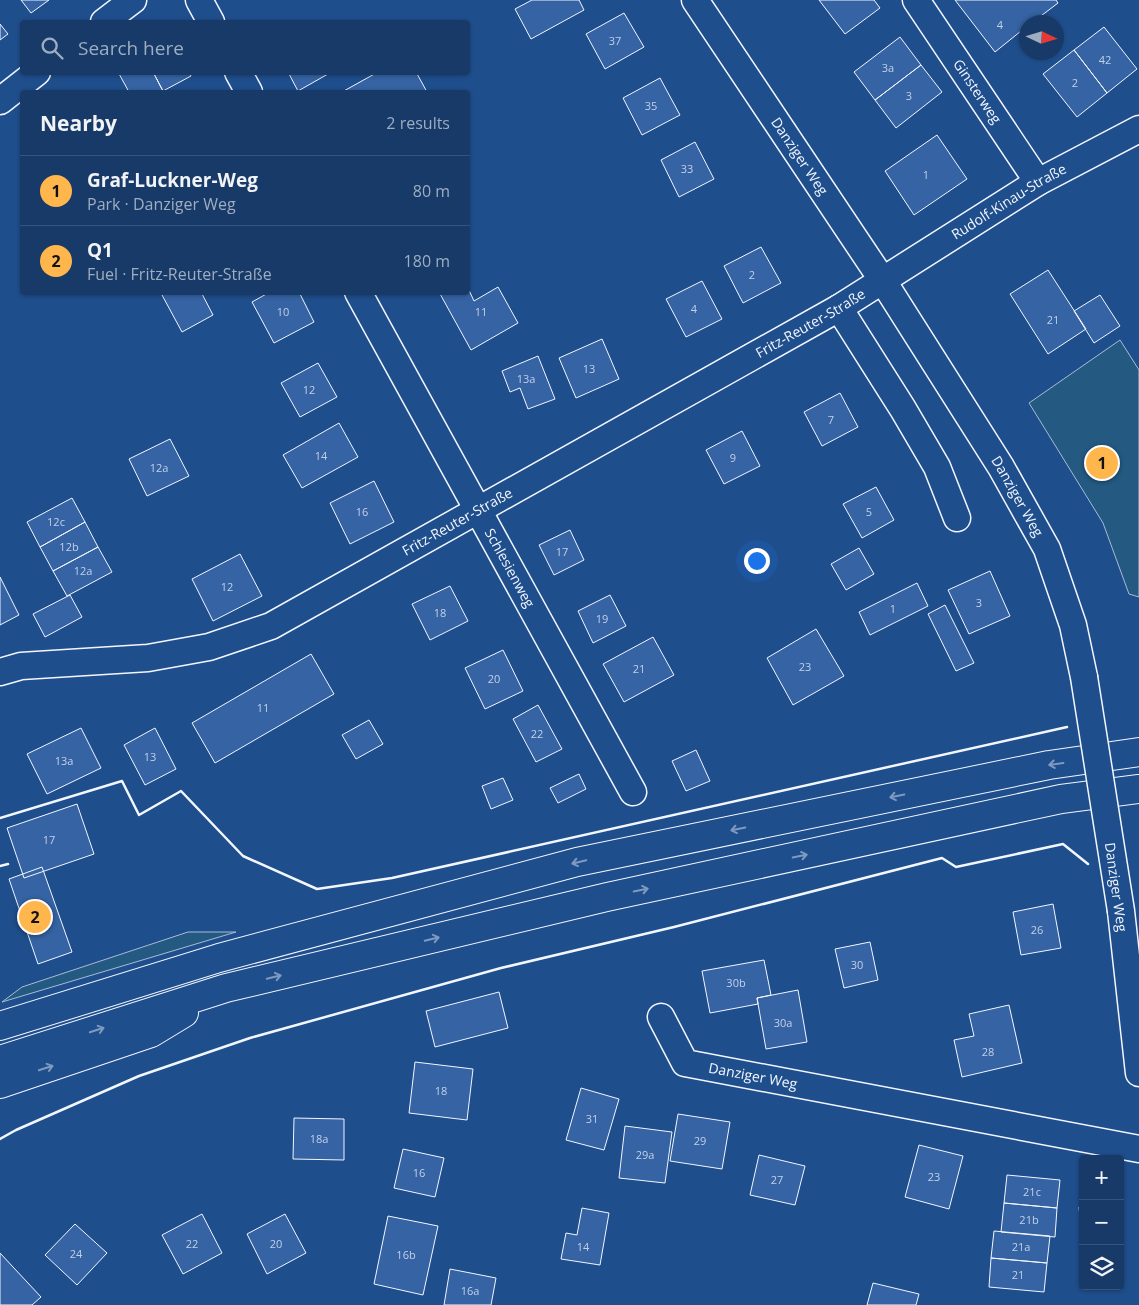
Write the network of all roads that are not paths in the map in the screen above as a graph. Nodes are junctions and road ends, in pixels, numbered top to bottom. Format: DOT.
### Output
graph roads {
  1 [pos="133,0"];
  2 [pos="199,0"];
  3 [pos="696,0"];
  4 [pos="916,0"];
  5 [pos="107,20"];
  6 [pos="210,20"];
  7 [pos="33,75"];
  8 [pos="240,75"];
  9 [pos="247,90"];
  10 [pos="0,101"];
  11 [pos="1139,129"];
  12 [pos="1038,182"];
  13 [pos="883,281"];
  14 [pos="360,295"];
  15 [pos="839,308"];
  16 [pos="479,510"];
  17 [pos="957,518"];
  18 [pos="0,672"];
  19 [pos="1139,752"];
  20 [pos="1139,789"];
  21 [pos="634,792"];
  22 [pos="226,988"];
  23 [pos="661,1017"];
  24 [pos="0,1026"];
  25 [pos="0,1060"];
  26 [pos="1139,1072"];
  27 [pos="0,1084"];
  28 [pos="1139,1149"];
  1 -- 5 [label="street"];
  2 -- 6 [label="street"];
  3 -- 13 [label="street, Danziger Weg"];
  4 -- 12 [label="street, Ginsterweg"];
  7 -- 10 [label="street"];
  8 -- 9 [label="street"];
  11 -- 12 [label="street, Rudolf-Kinau-Straße"];
  12 -- 13 [label="street, Rudolf-Kinau-Straße"];
  13 -- 15 [label="street, Fritz-Reuter-Straße"];
  13 -- 26 [label="street, Danziger Weg, bridge"];
  14 -- 16 [label="street, Schlesienweg"];
  15 -- 16 [label="street, Fritz-Reuter-Straße"];
  15 -- 17 [label="street"];
  16 -- 18 [label="street, Fritz-Reuter-Straße"];
  16 -- 21 [label="street, Schlesienweg"];
  19 -- 24 [label="highway, one-way"];
  22 -- 20 [label="highway, one-way"];
  25 -- 22 [label="highway, one-way"];
  27 -- 22 [label="highway, one-way"];
  23 -- 28 [label="street, Danziger Weg"];
}
